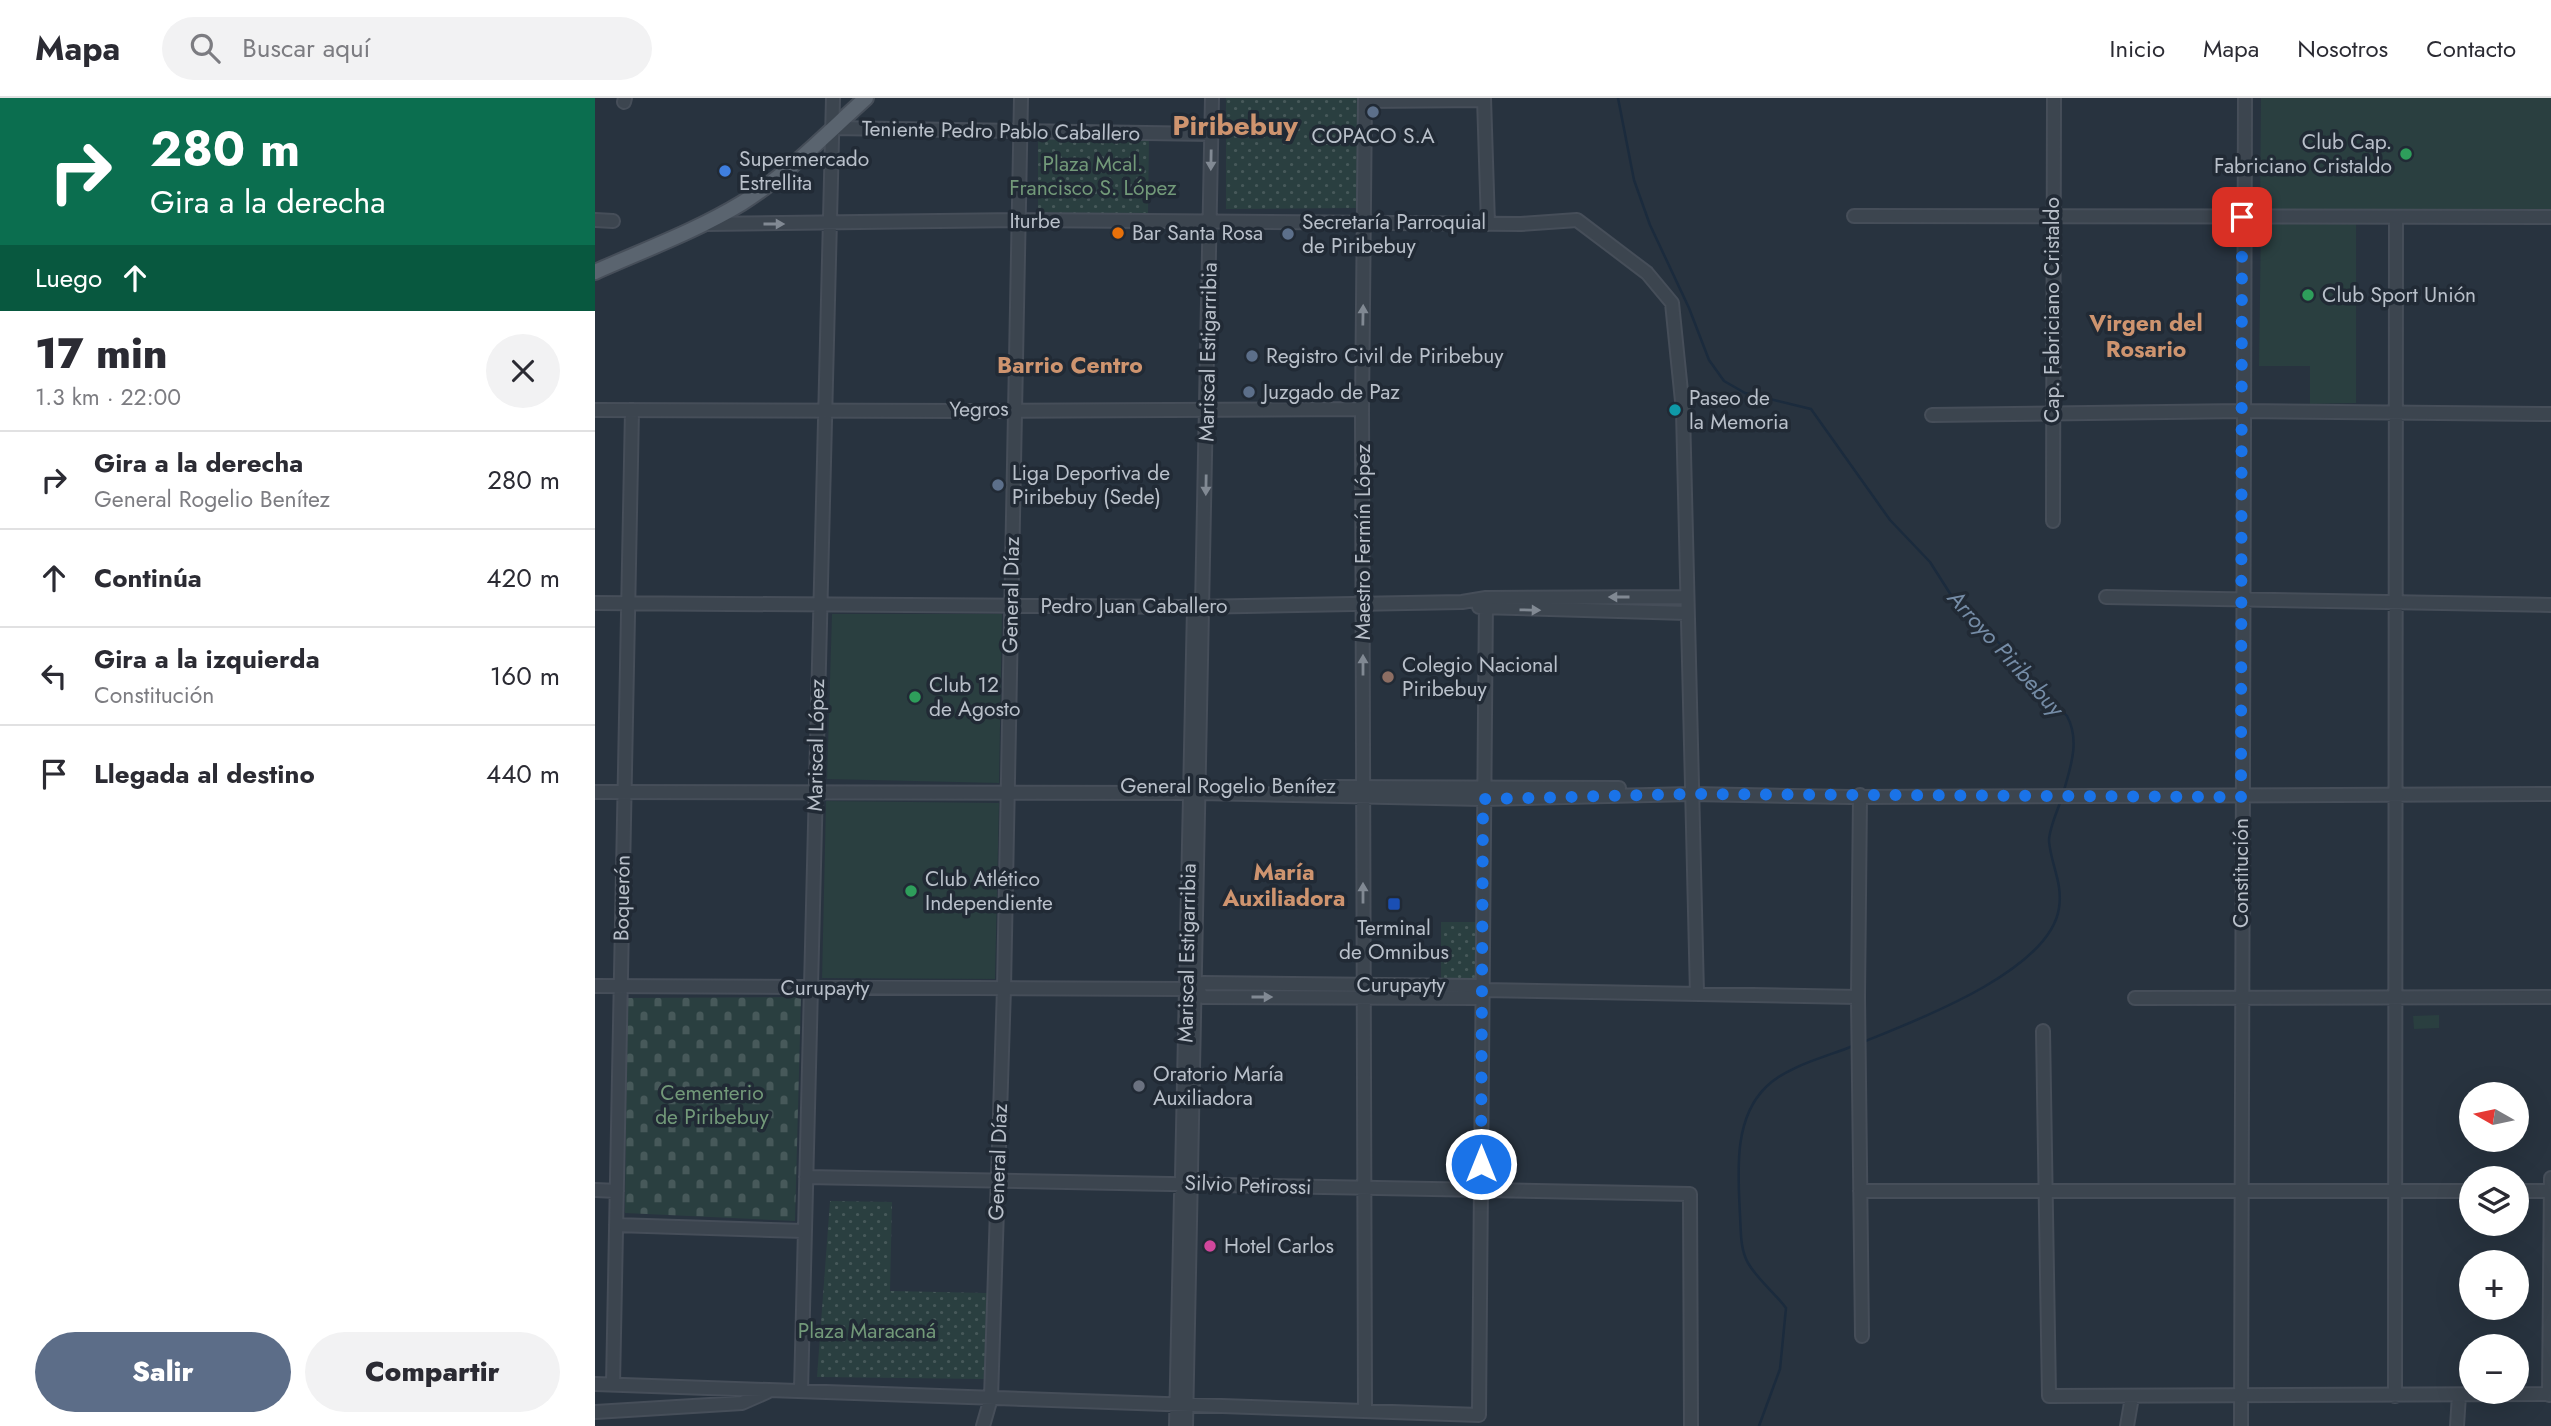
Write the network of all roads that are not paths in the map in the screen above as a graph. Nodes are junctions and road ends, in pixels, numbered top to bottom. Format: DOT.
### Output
graph roads {
  1 [pos="833,98"];
  2 [pos="866,98"];
  3 [pos="1021,98"];
  4 [pos="1212,98"];
  5 [pos="2054,98"];
  6 [pos="2245,98"];
  7 [pos="1364,99"];
  8 [pos="1484,99"];
  9 [pos="833,128"];
  10 [pos="1021,130"];
  11 [pos="1212,134"];
  12 [pos="1854,216"];
  13 [pos="2051,216"];
  14 [pos="2242,217"];
  15 [pos="2396,217"];
  16 [pos="2551,217"];
  17 [pos="595,220"];
  18 [pos="613,220"];
  19 [pos="1019,220"];
  20 [pos="1210,221"];
  21 [pos="1364,221"];
  22 [pos="706,224"];
  23 [pos="1488,224"];
  24 [pos="830,225"];
  25 [pos="595,272"];
  26 [pos="1015,408"];
  27 [pos="1362,409"];
  28 [pos="595,410"];
  29 [pos="632,410"];
  30 [pos="1208,410"];
  31 [pos="2242,411"];
  32 [pos="2396,411"];
  33 [pos="2052,412"];
  34 [pos="824,413"];
  35 [pos="2551,414"];
  36 [pos="1932,415"];
  37 [pos="2053,522"];
  38 [pos="1687,597"];
  39 [pos="2106,597"];
  40 [pos="2242,599"];
  41 [pos="2396,602"];
  42 [pos="595,603"];
  43 [pos="628,603"];
  44 [pos="1486,603"];
  45 [pos="819,604"];
  46 [pos="1363,604"];
  47 [pos="2551,605"];
  48 [pos="1011,606"];
  49 [pos="1199,607"];
  50 [pos="1687,613"];
  51 [pos="595,785"];
  52 [pos="625,789"];
  53 [pos="815,789"];
  54 [pos="1195,789"];
  55 [pos="1008,790"];
  56 [pos="1363,790"];
  57 [pos="1692,791"];
  58 [pos="595,792"];
  59 [pos="1483,793"];
  60 [pos="2551,794"];
  61 [pos="1860,795"];
  62 [pos="2395,796"];
  63 [pos="2241,797"];
  64 [pos="595,986"];
  65 [pos="621,987"];
  66 [pos="810,988"];
  67 [pos="1005,988"];
  68 [pos="1191,989"];
  69 [pos="1482,990"];
  70 [pos="1364,992"];
  71 [pos="1697,995"];
  72 [pos="1858,997"];
  73 [pos="2551,997"];
  74 [pos="2135,998"];
  75 [pos="2395,998"];
  76 [pos="2241,999"];
  77 [pos="2043,1031"];
  78 [pos="806,1177"];
  79 [pos="997,1180"];
  80 [pos="1186,1183"];
  81 [pos="2550,1185"];
  82 [pos="1364,1188"];
  83 [pos="2529,1189"];
  84 [pos="595,1191"];
  85 [pos="617,1191"];
  86 [pos="1481,1191"];
  87 [pos="1860,1191"];
  88 [pos="2243,1191"];
  89 [pos="2395,1191"];
  90 [pos="2459,1191"];
  91 [pos="2047,1192"];
  92 [pos="616,1224"];
  93 [pos="804,1231"];
  94 [pos="1862,1336"];
  95 [pos="595,1384"];
  96 [pos="613,1385"];
  97 [pos="771,1390"];
  98 [pos="801,1391"];
  99 [pos="2529,1394"];
  100 [pos="2550,1394"];
  101 [pos="2459,1395"];
  102 [pos="2395,1396"];
  103 [pos="2132,1397"];
  104 [pos="2242,1397"];
  105 [pos="991,1398"];
  106 [pos="1182,1404"];
  107 [pos="1365,1410"];
  108 [pos="595,1412"];
  109 [pos="983,1426"];
  110 [pos="1176,1426"];
  111 [pos="1187,1426"];
  112 [pos="1691,1426"];
  113 [pos="2127,1426"];
  114 [pos="2241,1426"];
  115 [pos="2457,1426"];
  1 -- 9 [label="street, Mariscal López"];
  2 -- 9 [label="main road"];
  3 -- 10 [label="street, General Díaz"];
  4 -- 11 [label="street, Mariscal Estigarribia"];
  5 -- 13 [label="street, Cap. Fabriciano Cristaldo"];
  6 -- 14 [label="street, Constitución"];
  7 -- 8 [label="street"];
  7 -- 21 [label="street, Maestro Fermín López"];
  8 -- 23 [label="street"];
  9 -- 10 [label="street, Teniente Pedro Pablo Caballero"];
  9 -- 22 [label="main road"];
  9 -- 24 [label="street, Mariscal López"];
  10 -- 11 [label="street, Teniente Pedro Pablo Caballero"];
  10 -- 19 [label="street, General Díaz"];
  11 -- 20 [label="street, Mariscal Estigarribia, one-way"];
  12 -- 13 [label="street"];
  13 -- 14 [label="street"];
  13 -- 33 [label="street, Cap. Fabriciano Cristaldo"];
  14 -- 15 [label="street"];
  14 -- 31 [label="street, Constitución"];
  15 -- 16 [label="street"];
  15 -- 32 [label="street"];
  17 -- 18 [label="street"];
  19 -- 20 [label="street, Iturbe"];
  19 -- 24 [label="street, Iturbe"];
  19 -- 26 [label="street, General Díaz"];
  20 -- 21 [label="street, Iturbe"];
  20 -- 30 [label="street, Mariscal Estigarribia"];
  21 -- 23 [label="street, Iturbe"];
  27 -- 21 [label="street, Maestro Fermín López, one-way"];
  22 -- 24 [label="street, Iturbe, one-way"];
  22 -- 25 [label="main road"];
  23 -- 38 [label="street, Iturbe"];
  24 -- 34 [label="street, Mariscal López"];
  26 -- 30 [label="street, Yegros"];
  26 -- 34 [label="street, Yegros"];
  26 -- 48 [label="street, General Díaz"];
  27 -- 30 [label="street, Yegros"];
  27 -- 46 [label="street, Maestro Fermín López"];
  28 -- 29 [label="street, Yegros"];
  29 -- 34 [label="street, Yegros"];
  29 -- 43 [label="street, Boquerón"];
  30 -- 49 [label="street, Mariscal Estigarribia, one-way"];
  31 -- 32 [label="street"];
  31 -- 33 [label="street"];
  31 -- 40 [label="street, Constitución"];
  32 -- 35 [label="street"];
  32 -- 41 [label="street"];
  33 -- 36 [label="street"];
  33 -- 37 [label="street, Cap. Fabriciano Cristaldo"];
  34 -- 45 [label="street, Mariscal López"];
  38 -- 44 [label="street, one-way"];
  38 -- 50 [label="street, Iturbe"];
  39 -- 40 [label="street"];
  40 -- 41 [label="street"];
  40 -- 63 [label="street, Constitución"];
  41 -- 47 [label="street"];
  41 -- 62 [label="street"];
  42 -- 43 [label="street, Pedro Juan Caballero"];
  43 -- 45 [label="street, Pedro Juan Caballero"];
  43 -- 52 [label="street, Boquerón"];
  44 -- 46 [label="street, Pedro Juan Caballero"];
  44 -- 50 [label="street, one-way"];
  44 -- 59 [label="street"];
  45 -- 48 [label="street, Pedro Juan Caballero"];
  45 -- 53 [label="street, Mariscal López"];
  46 -- 49 [label="street, Pedro Juan Caballero"];
  56 -- 46 [label="street, Maestro Fermín López, one-way"];
  48 -- 49 [label="street, Pedro Juan Caballero"];
  48 -- 55 [label="street, General Díaz"];
  49 -- 54 [label="street, Mariscal Estigarribia"];
  50 -- 57 [label="street, Iturbe"];
  51 -- 52 [label="street, General Rogelio Benítez"];
  52 -- 53 [label="street, General Rogelio Benítez"];
  52 -- 58 [label="street, General Rogelio Benítez"];
  52 -- 65 [label="street, Boquerón"];
  53 -- 55 [label="street, General Rogelio Benítez"];
  53 -- 66 [label="street, Mariscal López"];
  54 -- 55 [label="street, General Rogelio Benítez"];
  54 -- 56 [label="street, General Rogelio Benítez"];
  54 -- 68 [label="street, Mariscal Estigarribia"];
  55 -- 67 [label="street, General Díaz"];
  56 -- 59 [label="street, General Rogelio Benítez"];
  70 -- 56 [label="street, Maestro Fermín López, one-way"];
  57 -- 59 [label="street, General Rogelio Benítez"];
  57 -- 61 [label="street, General Rogelio Benítez"];
  57 -- 71 [label="street, Iturbe"];
  59 -- 69 [label="street"];
  60 -- 62 [label="street, General Rogelio Benítez"];
  61 -- 63 [label="street, General Rogelio Benítez"];
  61 -- 72 [label="street"];
  62 -- 63 [label="street, General Rogelio Benítez"];
  62 -- 75 [label="street"];
  63 -- 76 [label="street, Constitución"];
  64 -- 65 [label="street, Curupayty"];
  65 -- 66 [label="street, Curupayty"];
  65 -- 85 [label="street, Boquerón"];
  66 -- 67 [label="street, Curupayty"];
  66 -- 78 [label="street, Mariscal López"];
  67 -- 68 [label="street, Curupayty"];
  67 -- 79 [label="street, General Díaz"];
  68 -- 70 [label="street, Curupayty"];
  68 -- 80 [label="street, Mariscal Estigarribia"];
  69 -- 70 [label="street, Curupayty"];
  69 -- 71 [label="street, Curupayty"];
  69 -- 86 [label="street"];
  70 -- 82 [label="street, Maestro Fermín López"];
  71 -- 72 [label="street, Curupayty"];
  72 -- 87 [label="street"];
  73 -- 75 [label="street"];
  74 -- 76 [label="street"];
  75 -- 76 [label="street"];
  75 -- 89 [label="street"];
  76 -- 88 [label="street, Constitución"];
  77 -- 91 [label="street"];
  78 -- 79 [label="street, Silvio Petirossi"];
  78 -- 93 [label="street, Mariscal López"];
  79 -- 80 [label="street, Silvio Petirossi"];
  79 -- 105 [label="street, General Díaz"];
  80 -- 82 [label="street, Silvio Petirossi"];
  80 -- 106 [label="street, Mariscal Estigarribia"];
  81 -- 83 [label="street"];
  81 -- 100 [label="street"];
  82 -- 86 [label="street, Silvio Petirossi"];
  82 -- 107 [label="street, Maestro Fermín López"];
  84 -- 85 [label="street"];
  85 -- 92 [label="street, Boquerón"];
  86 -- 107 [label="street"];
  86 -- 112 [label="street, Silvio Petirossi"];
  87 -- 91 [label="street"];
  87 -- 94 [label="street"];
  88 -- 89 [label="street"];
  88 -- 91 [label="street"];
  88 -- 104 [label="street, Constitución"];
  89 -- 90 [label="street"];
  89 -- 102 [label="street"];
  91 -- 103 [label="street"];
  92 -- 93 [label="street"];
  92 -- 96 [label="street, Boquerón"];
  93 -- 98 [label="street, Mariscal López"];
  95 -- 96 [label="street"];
  96 -- 97 [label="street"];
  97 -- 98 [label="street"];
  97 -- 108 [label="street"];
  98 -- 105 [label="street"];
  99 -- 100 [label="street"];
  101 -- 102 [label="street"];
  101 -- 115 [label="street"];
  102 -- 104 [label="street"];
  103 -- 104 [label="street"];
  103 -- 113 [label="street"];
  104 -- 114 [label="street, Constitución"];
  105 -- 106 [label="street"];
  105 -- 109 [label="street, General Díaz"];
  106 -- 107 [label="street"];
  106 -- 110 [label="street"];
  106 -- 111 [label="street"];
}
